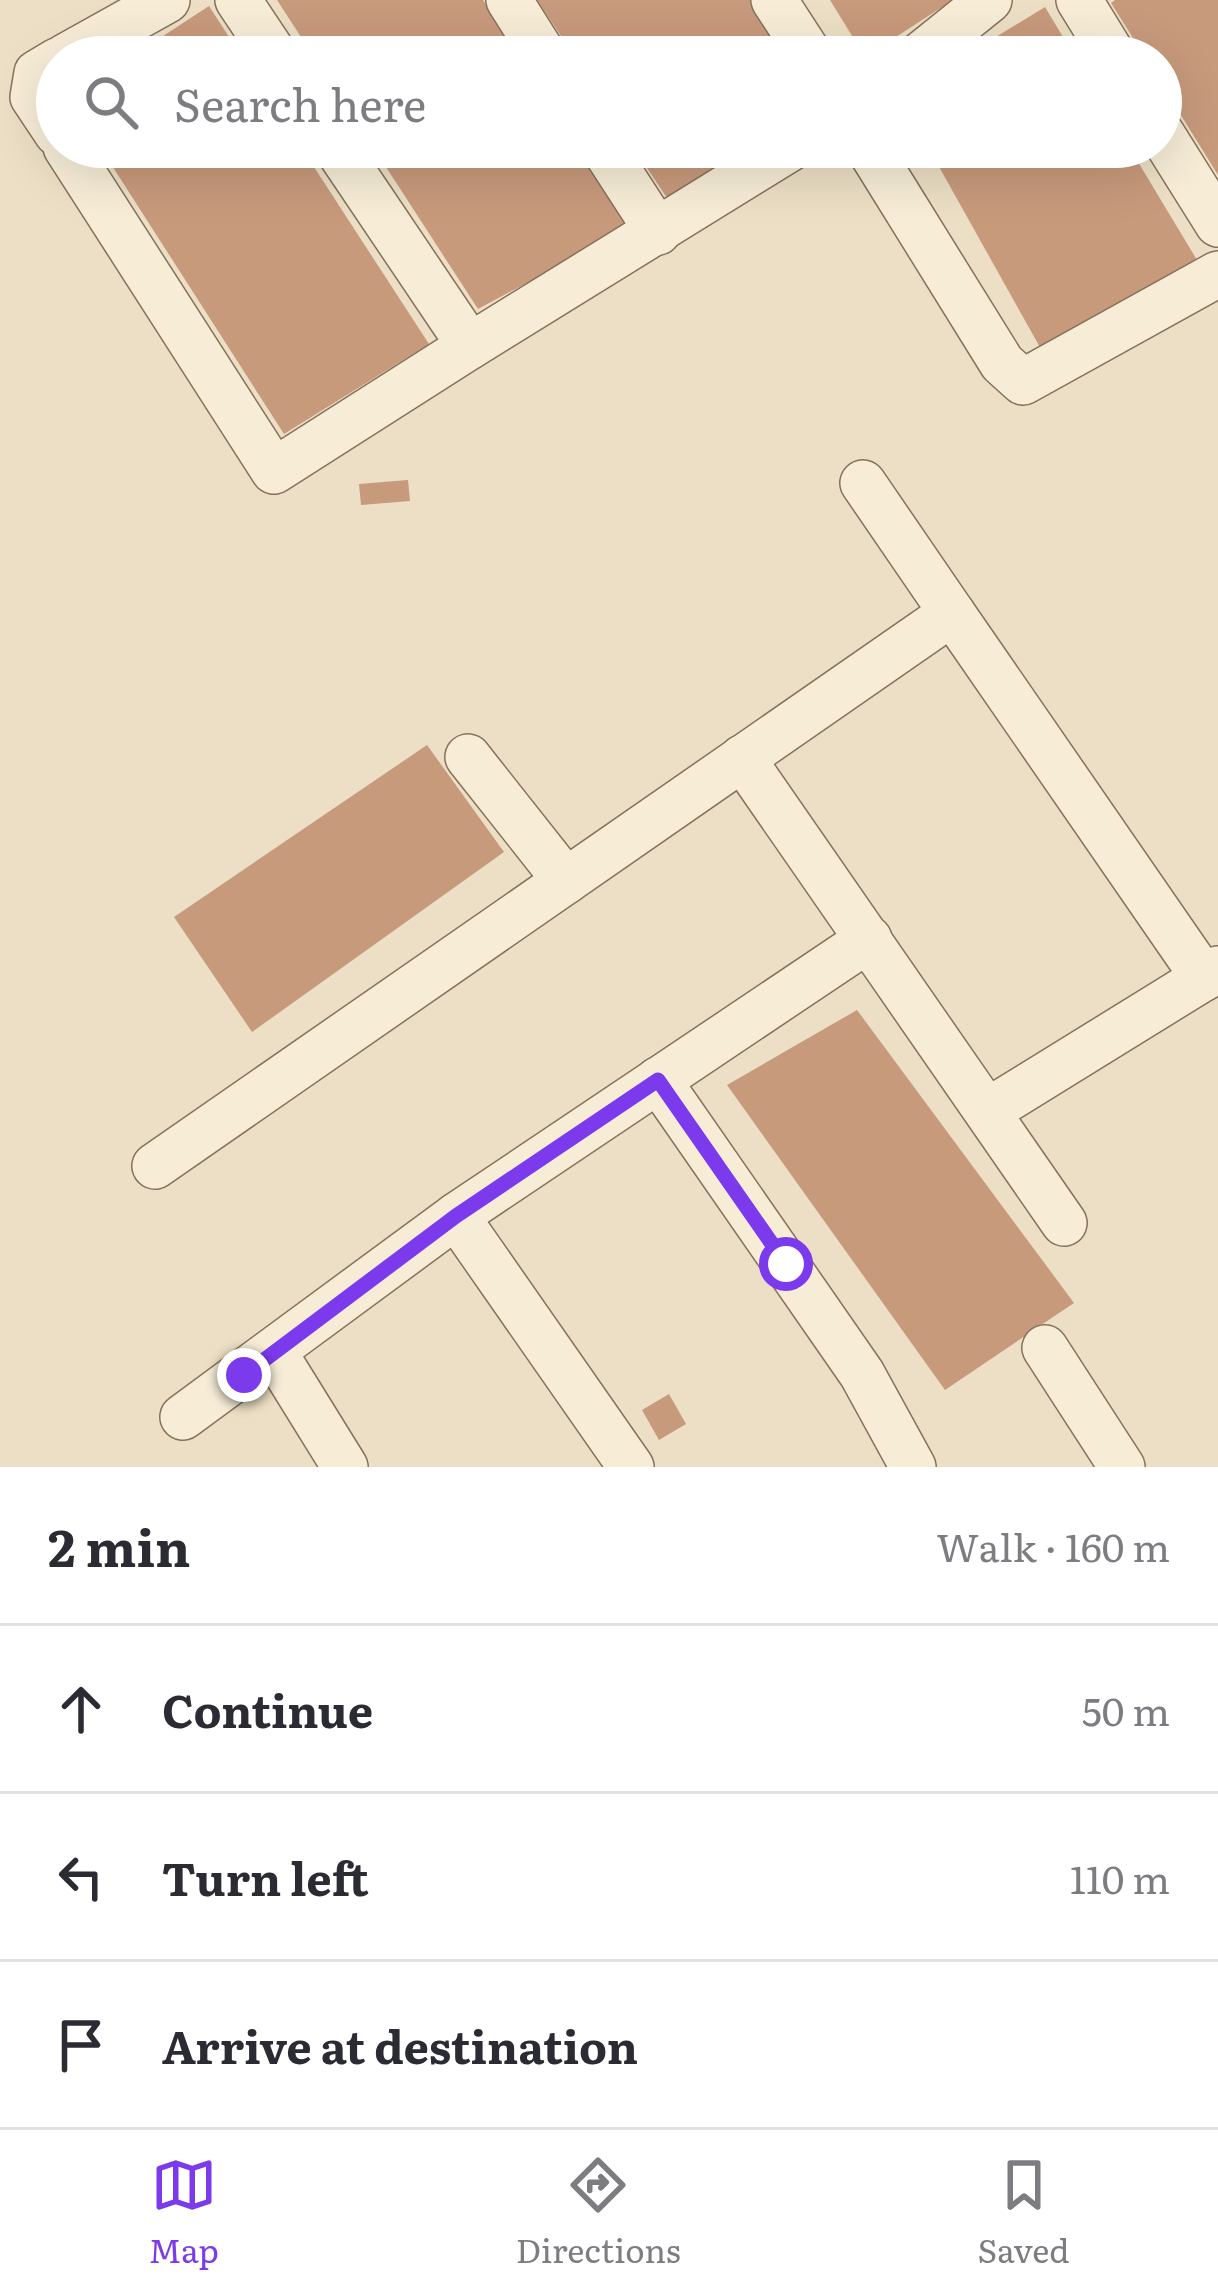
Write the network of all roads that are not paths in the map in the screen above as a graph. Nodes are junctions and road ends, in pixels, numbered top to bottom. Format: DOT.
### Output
graph roads {
  1 [pos="166,0"];
  2 [pos="238,0"];
  3 [pos="509,0"];
  4 [pos="774,0"];
  5 [pos="989,0"];
  6 [pos="1079,0"];
  7 [pos="102,36"];
  8 [pos="262,36"];
  9 [pos="532,36"];
  10 [pos="797,36"];
  11 [pos="944,36"];
  12 [pos="1101,36"];
  13 [pos="1182,167"];
  14 [pos="79,168"];
  15 [pos="350,168"];
  16 [pos="617,168"];
  17 [pos="759,168"];
  18 [pos="881,168"];
  19 [pos="1218,224"];
  20 [pos="658,232"];
  21 [pos="1218,274"];
  22 [pos="470,346"];
  23 [pos="863,483"];
  24 [pos="952,613"];
  25 [pos="468,757"];
  26 [pos="742,758"];
  27 [pos="566,881"];
  28 [pos="869,940"];
  29 [pos="1211,973"];
  30 [pos="658,1080"];
  31 [pos="988,1112"];
  32 [pos="155,1166"];
  33 [pos="456,1216"];
  34 [pos="1064,1223"];
  35 [pos="1045,1348"];
  36 [pos="274,1354"];
  37 [pos="183,1417"];
  38 [pos="345,1467"];
  39 [pos="631,1467"];
  40 [pos="913,1467"];
  41 [pos="1123,1467"];
  1 -- 7 [label="street"];
  2 -- 8 [label="street"];
  3 -- 9 [label="street"];
  4 -- 10 [label="street"];
  5 -- 11 [label="street"];
  6 -- 12 [label="street"];
  13 -- 19 [label="street"];
  14 -- 22 [label="street"];
  15 -- 22 [label="street"];
  16 -- 20 [label="street"];
  17 -- 20 [label="street"];
  18 -- 21 [label="street"];
  20 -- 22 [label="street"];
  23 -- 24 [label="street"];
  24 -- 26 [label="street"];
  24 -- 29 [label="street"];
  25 -- 27 [label="street"];
  26 -- 27 [label="street"];
  26 -- 28 [label="street"];
  27 -- 32 [label="street"];
  28 -- 30 [label="street"];
  28 -- 31 [label="street"];
  29 -- 31 [label="street"];
  30 -- 33 [label="street"];
  30 -- 40 [label="street"];
  31 -- 34 [label="street"];
  33 -- 36 [label="street"];
  33 -- 39 [label="street"];
  35 -- 41 [label="street"];
  36 -- 37 [label="street"];
  36 -- 38 [label="street"];
}
